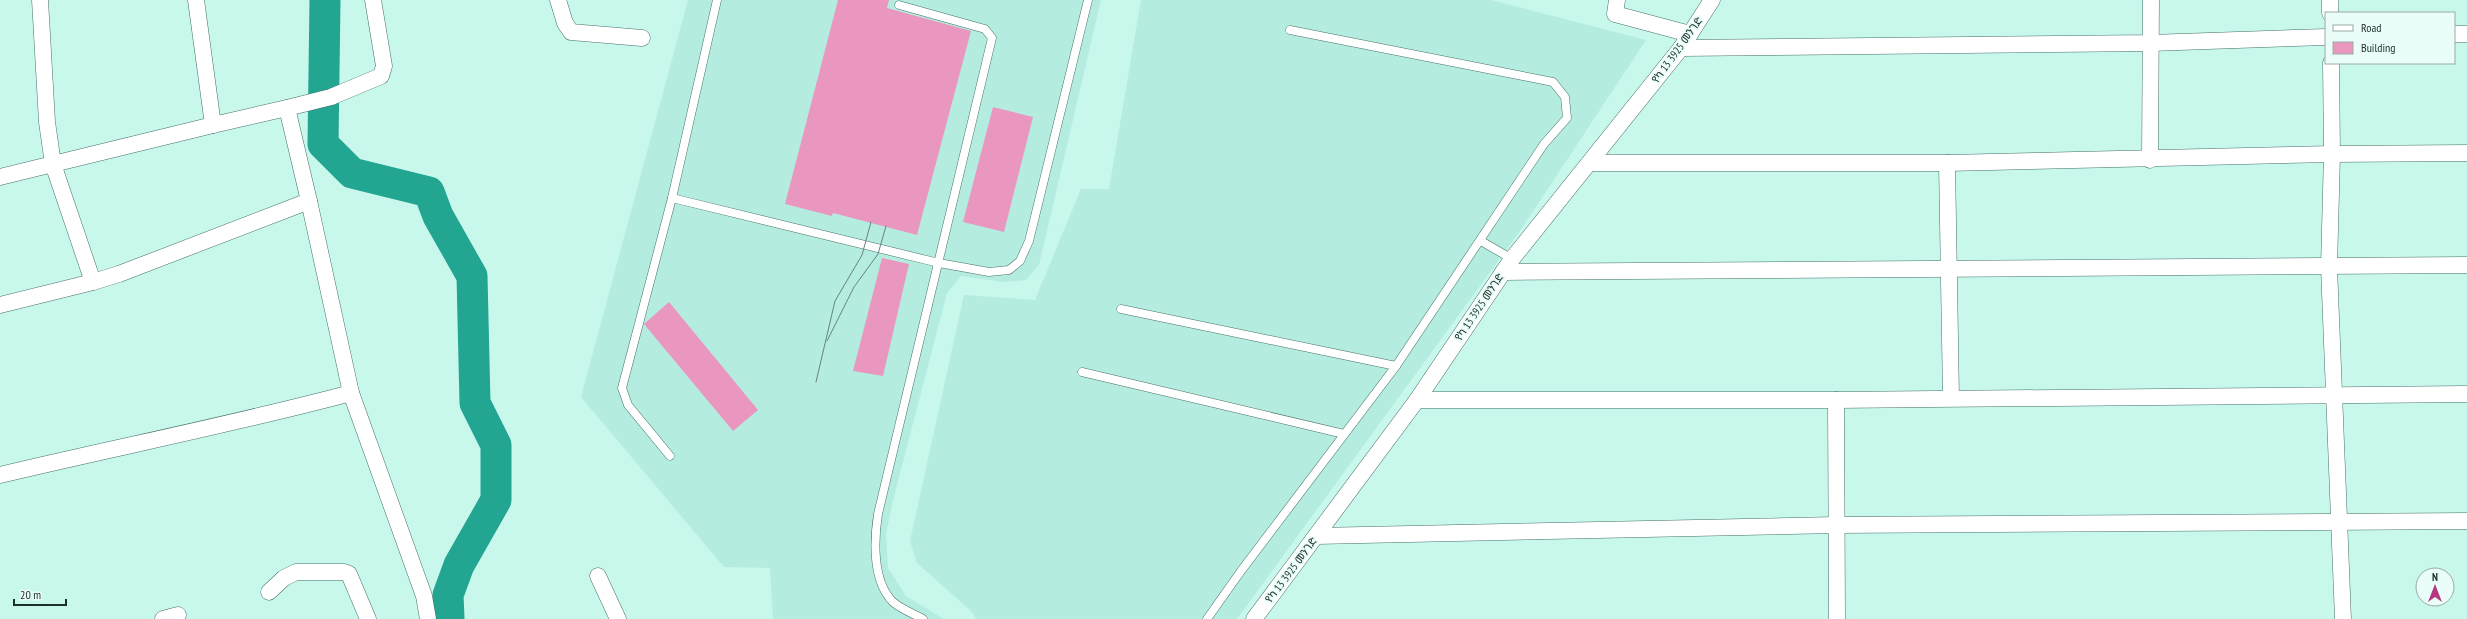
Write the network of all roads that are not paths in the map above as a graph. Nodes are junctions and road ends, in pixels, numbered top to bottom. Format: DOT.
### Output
graph roads {
  1 [pos="40,0"];
  2 [pos="196,0"];
  3 [pos="373,0"];
  4 [pos="558,0"];
  5 [pos="717,0"];
  6 [pos="1088,0"];
  7 [pos="1617,0"];
  8 [pos="1712,0"];
  9 [pos="2151,0"];
  10 [pos="2330,0"];
  11 [pos="899,5"];
  12 [pos="2330,12"];
  13 [pos="1290,30"];
  14 [pos="1690,34"];
  15 [pos="2455,34"];
  16 [pos="2467,34"];
  17 [pos="2325,37"];
  18 [pos="642,38"];
  19 [pos="2150,43"];
  20 [pos="1681,48"];
  21 [pos="2332,64"];
  22 [pos="287,108"];
  23 [pos="213,125"];
  24 [pos="2467,153"];
  25 [pos="2332,154"];
  26 [pos="2150,160"];
  27 [pos="1590,163"];
  28 [pos="1947,163"];
  29 [pos="53,164"];
  30 [pos="0,177"];
  31 [pos="672,198"];
  32 [pos="309,202"];
  33 [pos="1481,241"];
  34 [pos="940,263"];
  35 [pos="1507,265"];
  36 [pos="2467,265"];
  37 [pos="2329,267"];
  38 [pos="1948,268"];
  39 [pos="93,282"];
  40 [pos="0,305"];
  41 [pos="1121,309"];
  42 [pos="1396,366"];
  43 [pos="1082,372"];
  44 [pos="351,393"];
  45 [pos="2467,394"];
  46 [pos="2332,395"];
  47 [pos="1950,398"];
  48 [pos="1417,400"];
  49 [pos="1836,400"];
  50 [pos="1344,434"];
  51 [pos="670,456"];
  52 [pos="0,475"];
  53 [pos="2467,521"];
  54 [pos="2339,524"];
  55 [pos="1836,525"];
  56 [pos="1316,536"];
  57 [pos="598,576"];
  58 [pos="270,592"];
  59 [pos="368,619"];
  60 [pos="428,619"];
  61 [pos="618,619"];
  62 [pos="923,619"];
  63 [pos="1207,619"];
  64 [pos="1254,619"];
  65 [pos="1837,619"];
  66 [pos="2343,619"];
  1 -- 29 [label="street"];
  2 -- 23 [label="street"];
  3 -- 22 [label="street"];
  4 -- 18 [label="street"];
  5 -- 31 [label="lane"];
  6 -- 34 [label="lane"];
  7 -- 14 [label="street"];
  8 -- 14 [label="street, የካ 13 3925 መንገድ"];
  9 -- 19 [label="street"];
  10 -- 12 [label="street"];
  11 -- 34 [label="lane"];
  13 -- 33 [label="lane"];
  14 -- 20 [label="street, የካ 13 3925 መንገድ"];
  15 -- 16 [label="street"];
  17 -- 19 [label="street"];
  19 -- 20 [label="street"];
  19 -- 26 [label="street"];
  20 -- 27 [label="street, የካ 13 3925 መንገድ"];
  21 -- 25 [label="street"];
  22 -- 23 [label="street"];
  22 -- 32 [label="street"];
  23 -- 29 [label="street"];
  24 -- 25 [label="street"];
  25 -- 26 [label="street"];
  25 -- 37 [label="street"];
  26 -- 28 [label="street"];
  27 -- 28 [label="street"];
  27 -- 35 [label="street, የካ 13 3925 መንገድ"];
  28 -- 38 [label="street"];
  29 -- 30 [label="street"];
  29 -- 39 [label="street"];
  31 -- 34 [label="lane"];
  31 -- 51 [label="lane"];
  32 -- 39 [label="street"];
  32 -- 44 [label="street"];
  33 -- 35 [label="lane"];
  33 -- 42 [label="lane"];
  34 -- 62 [label="lane"];
  35 -- 38 [label="street"];
  35 -- 48 [label="street, የካ 13 3925 መንገድ"];
  36 -- 37 [label="street"];
  37 -- 38 [label="street"];
  37 -- 46 [label="street"];
  38 -- 47 [label="street"];
  39 -- 40 [label="street"];
  41 -- 42 [label="lane"];
  42 -- 50 [label="lane"];
  43 -- 50 [label="lane"];
  44 -- 52 [label="street"];
  44 -- 60 [label="street"];
  45 -- 46 [label="street"];
  46 -- 47 [label="street"];
  46 -- 54 [label="street"];
  47 -- 49 [label="street"];
  48 -- 49 [label="street"];
  48 -- 56 [label="street, የካ 13 3925 መንገድ"];
  49 -- 55 [label="street"];
  50 -- 63 [label="lane"];
  53 -- 54 [label="street"];
  54 -- 55 [label="street"];
  54 -- 66 [label="street"];
  55 -- 56 [label="street"];
  55 -- 65 [label="street"];
  56 -- 64 [label="street, የካ 13 3925 መንገድ"];
  57 -- 61 [label="street"];
  58 -- 59 [label="street"];
}
